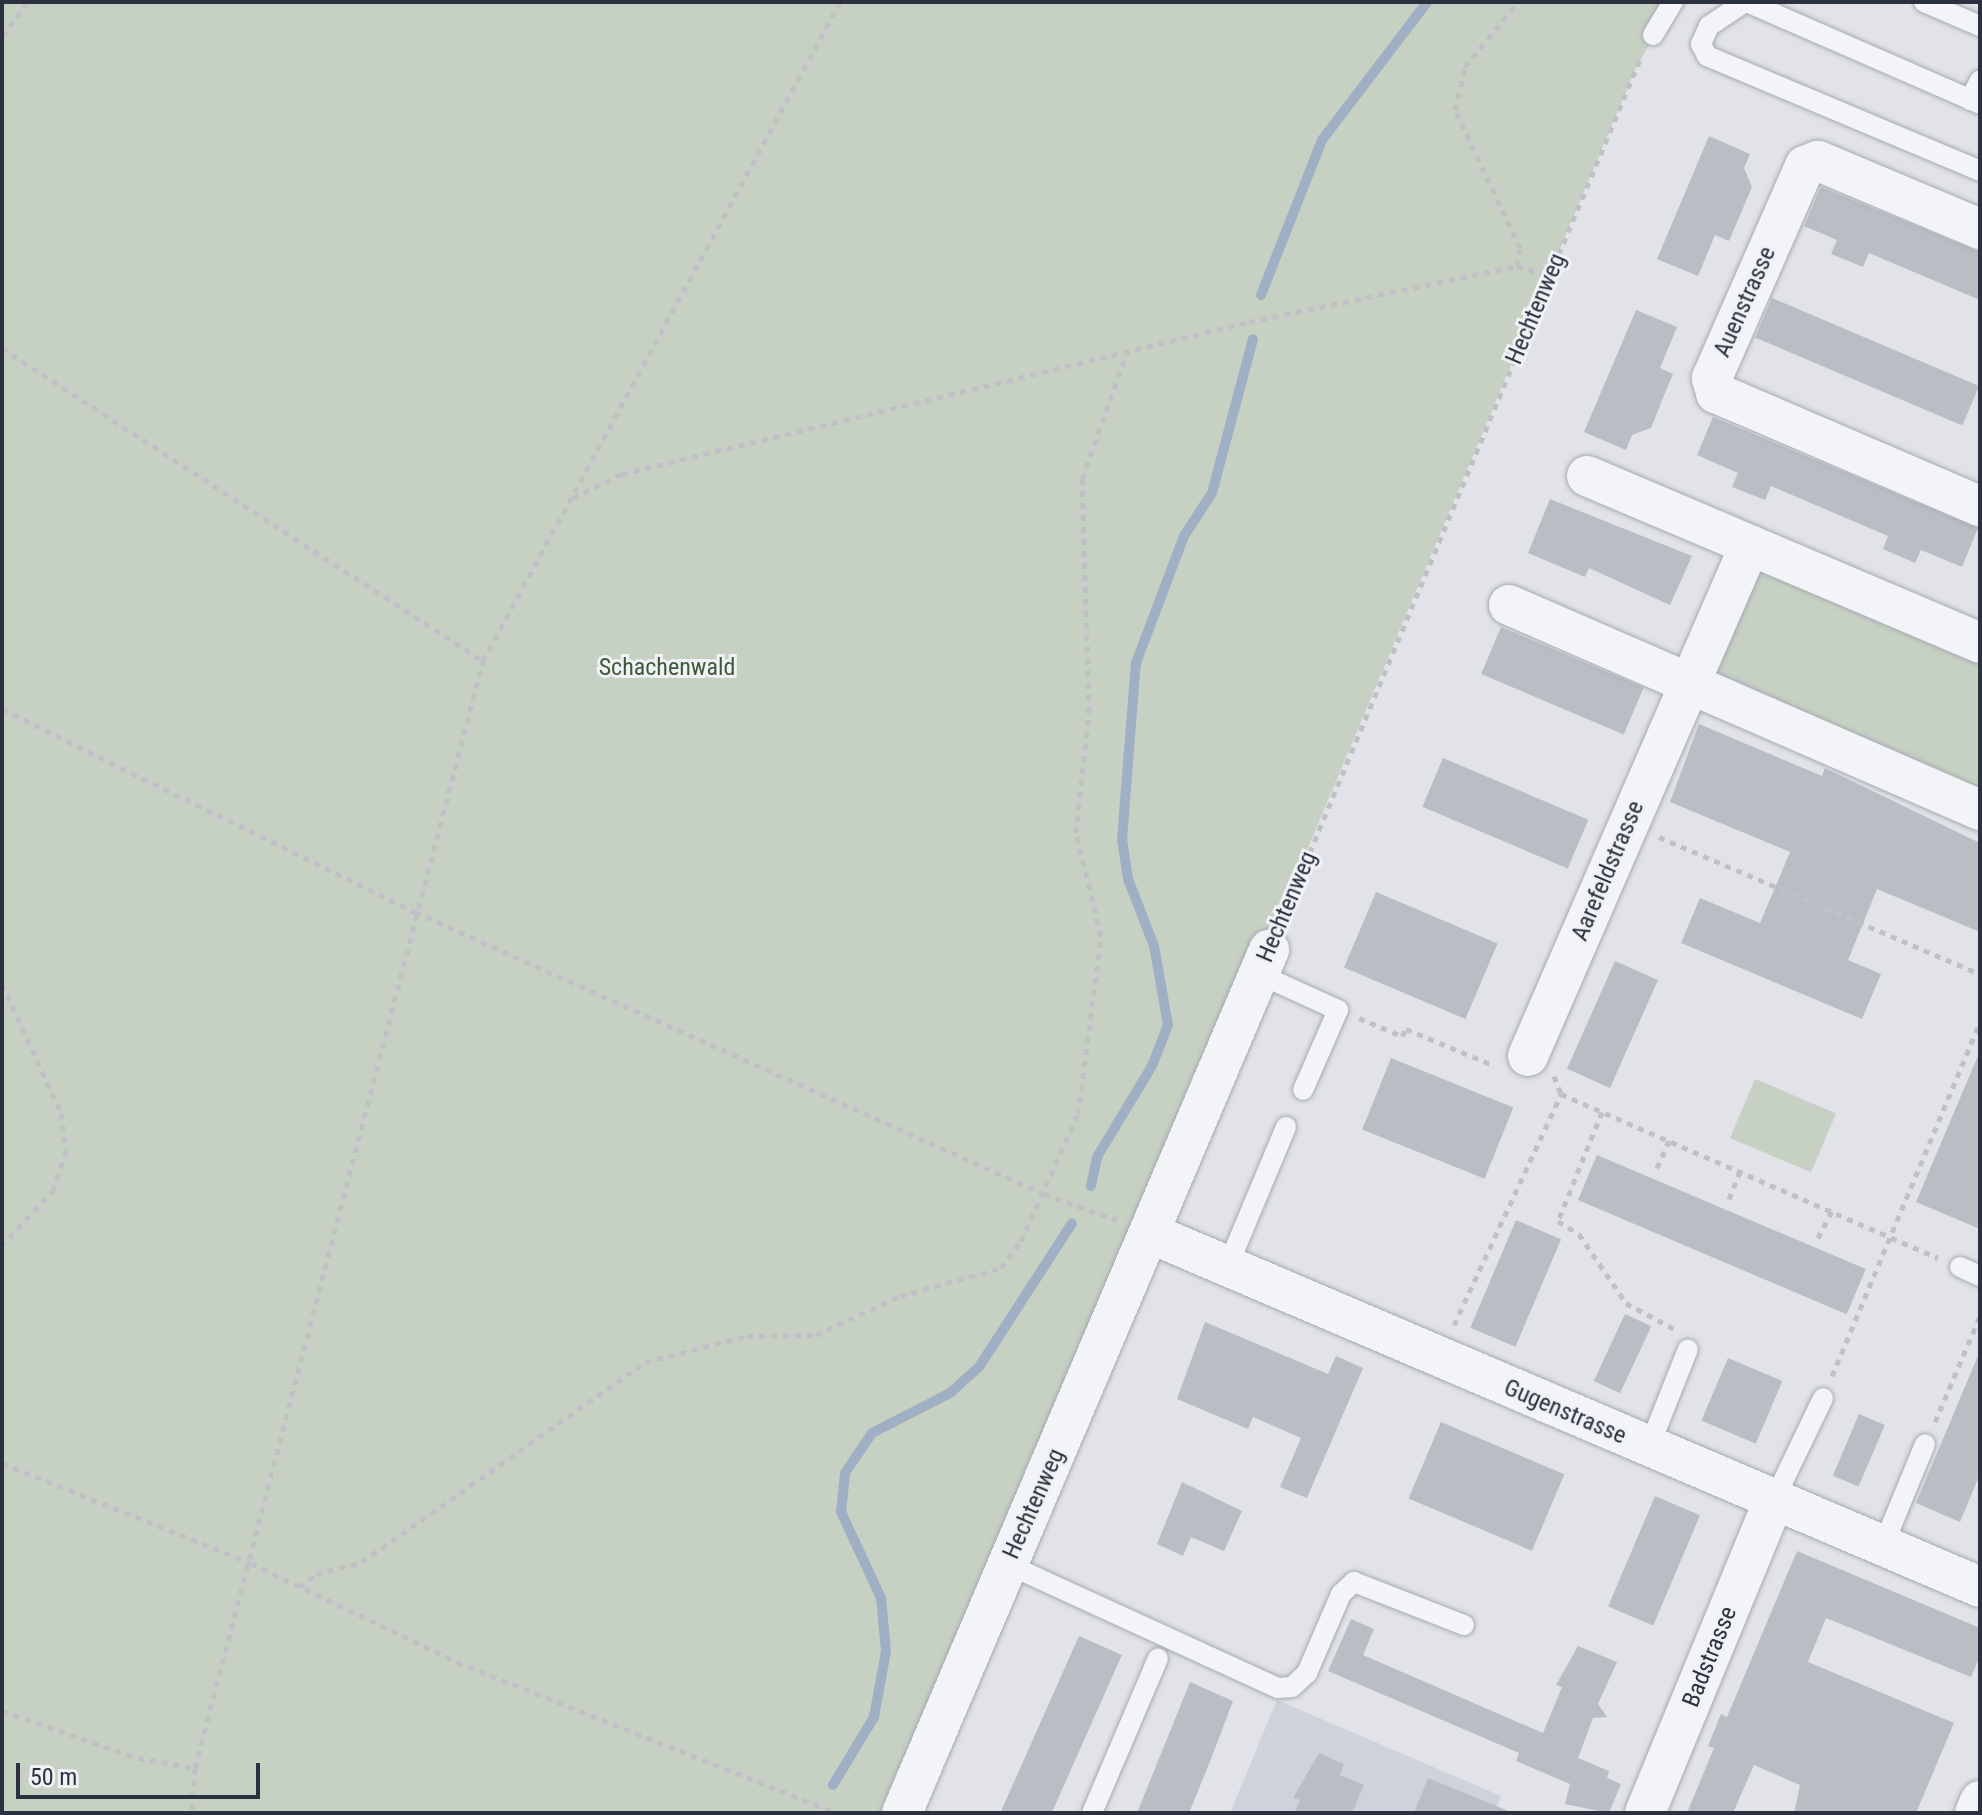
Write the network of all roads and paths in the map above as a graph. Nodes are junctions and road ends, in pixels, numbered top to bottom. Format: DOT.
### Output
graph roads {
  1 [pos="28,2"];
  2 [pos="840,2"];
  3 [pos="1518,2"];
  4 [pos="1673,2"];
  5 [pos="1746,2"];
  6 [pos="1924,2"];
  7 [pos="1973,16"];
  8 [pos="1653,35"];
  9 [pos="2,36"];
  10 [pos="1980,80"];
  11 [pos="1975,102"];
  12 [pos="1980,171"];
  13 [pos="1980,229"];
  14 [pos="1517,266"];
  15 [pos="1549,276"];
  16 [pos="2,348"];
  17 [pos="1127,352"];
  18 [pos="1587,476"];
  19 [pos="573,498"];
  20 [pos="1980,506"];
  21 [pos="1750,545"];
  22 [pos="1509,605"];
  23 [pos="1980,643"];
  24 [pos="483,661"];
  25 [pos="1688,686"];
  26 [pos="2,709"];
  27 [pos="1980,810"];
  28 [pos="1647,849"];
  29 [pos="415,912"];
  30 [pos="1264,962"];
  31 [pos="1980,974"];
  32 [pos="2,984"];
  33 [pos="1338,1010"];
  34 [pos="1980,1023"];
  35 [pos="1532,1070"];
  36 [pos="1303,1090"];
  37 [pos="1561,1094"];
  38 [pos="1602,1112"];
  39 [pos="1286,1127"];
  40 [pos="1669,1141"];
  41 [pos="1657,1168"];
  42 [pos="1740,1172"];
  43 [pos="1044,1194"];
  44 [pos="1729,1199"];
  45 [pos="1832,1211"];
  46 [pos="1152,1234"];
  47 [pos="1889,1237"];
  48 [pos="1818,1238"];
  49 [pos="2,1245"];
  50 [pos="1960,1267"];
  51 [pos="1227,1268"];
  52 [pos="1980,1276"];
  53 [pos="1980,1316"];
  54 [pos="1688,1349"];
  55 [pos="1439,1358"];
  56 [pos="1823,1398"];
  57 [pos="1925,1444"];
  58 [pos="1649,1447"];
  59 [pos="2,1463"];
  60 [pos="1774,1500"];
  61 [pos="1883,1546"];
  62 [pos="251,1563"];
  63 [pos="1007,1564"];
  64 [pos="299,1587"];
  65 [pos="1980,1587"];
  66 [pos="1464,1625"];
  67 [pos="1158,1658"];
  68 [pos="2,1711"];
  69 [pos="195,1768"];
  70 [pos="1980,1801"];
  71 [pos="192,1813"];
  72 [pos="836,1813"];
  73 [pos="902,1813"];
  74 [pos="1092,1813"];
  75 [pos="1645,1813"];
  76 [pos="1975,1813"];
  1 -- 9 [label="path"];
  2 -- 19 [label="path"];
  3 -- 14 [label="path"];
  4 -- 8 [label="lane"];
  5 -- 11 [label="lane"];
  5 -- 12 [label="lane"];
  6 -- 7 [label="lane"];
  8 -- 15 [label="path, Hechtenweg"];
  10 -- 11 [label="lane"];
  13 -- 20 [label="street, Auenstrasse"];
  14 -- 15 [label="path"];
  14 -- 17 [label="path"];
  15 -- 30 [label="path, Hechtenweg"];
  16 -- 24 [label="path"];
  17 -- 19 [label="path"];
  17 -- 43 [label="path"];
  18 -- 21 [label="street"];
  19 -- 24 [label="path"];
  21 -- 23 [label="street"];
  21 -- 25 [label="street, Aarefeldstrasse"];
  22 -- 25 [label="street"];
  24 -- 29 [label="path"];
  25 -- 27 [label="street"];
  25 -- 35 [label="street, Aarefeldstrasse"];
  26 -- 29 [label="path"];
  28 -- 31 [label="path"];
  29 -- 43 [label="path"];
  29 -- 62 [label="path"];
  30 -- 33 [label="lane"];
  30 -- 46 [label="street, Hechtenweg"];
  32 -- 49 [label="path"];
  33 -- 35 [label="path"];
  33 -- 36 [label="lane"];
  34 -- 47 [label="path"];
  35 -- 37 [label="path"];
  35 -- 37 [label="path"];
  37 -- 38 [label="path"];
  37 -- 55 [label="path"];
  38 -- 40 [label="path"];
  38 -- 54 [label="path"];
  39 -- 51 [label="lane"];
  40 -- 41 [label="path"];
  40 -- 42 [label="path"];
  42 -- 44 [label="path"];
  42 -- 45 [label="path"];
  43 -- 46 [label="path"];
  43 -- 64 [label="path"];
  45 -- 47 [label="path"];
  45 -- 48 [label="path"];
  46 -- 51 [label="street, Gugenstrasse"];
  46 -- 63 [label="street, Hechtenweg"];
  47 -- 50 [label="path"];
  47 -- 56 [label="path"];
  50 -- 52 [label="lane"];
  51 -- 55 [label="street, Gugenstrasse"];
  53 -- 57 [label="path"];
  54 -- 58 [label="lane"];
  55 -- 58 [label="street, Gugenstrasse"];
  56 -- 60 [label="lane"];
  57 -- 61 [label="lane"];
  58 -- 60 [label="street, Gugenstrasse"];
  59 -- 62 [label="path"];
  60 -- 61 [label="street, Gugenstrasse"];
  60 -- 75 [label="street, Badstrasse"];
  61 -- 65 [label="street, Gugenstrasse"];
  62 -- 64 [label="path"];
  62 -- 69 [label="path"];
  63 -- 66 [label="lane"];
  63 -- 73 [label="street, Hechtenweg"];
  64 -- 72 [label="path"];
  67 -- 74 [label="lane"];
  68 -- 69 [label="path"];
  69 -- 71 [label="path"];
  70 -- 76 [label="street"];
}
